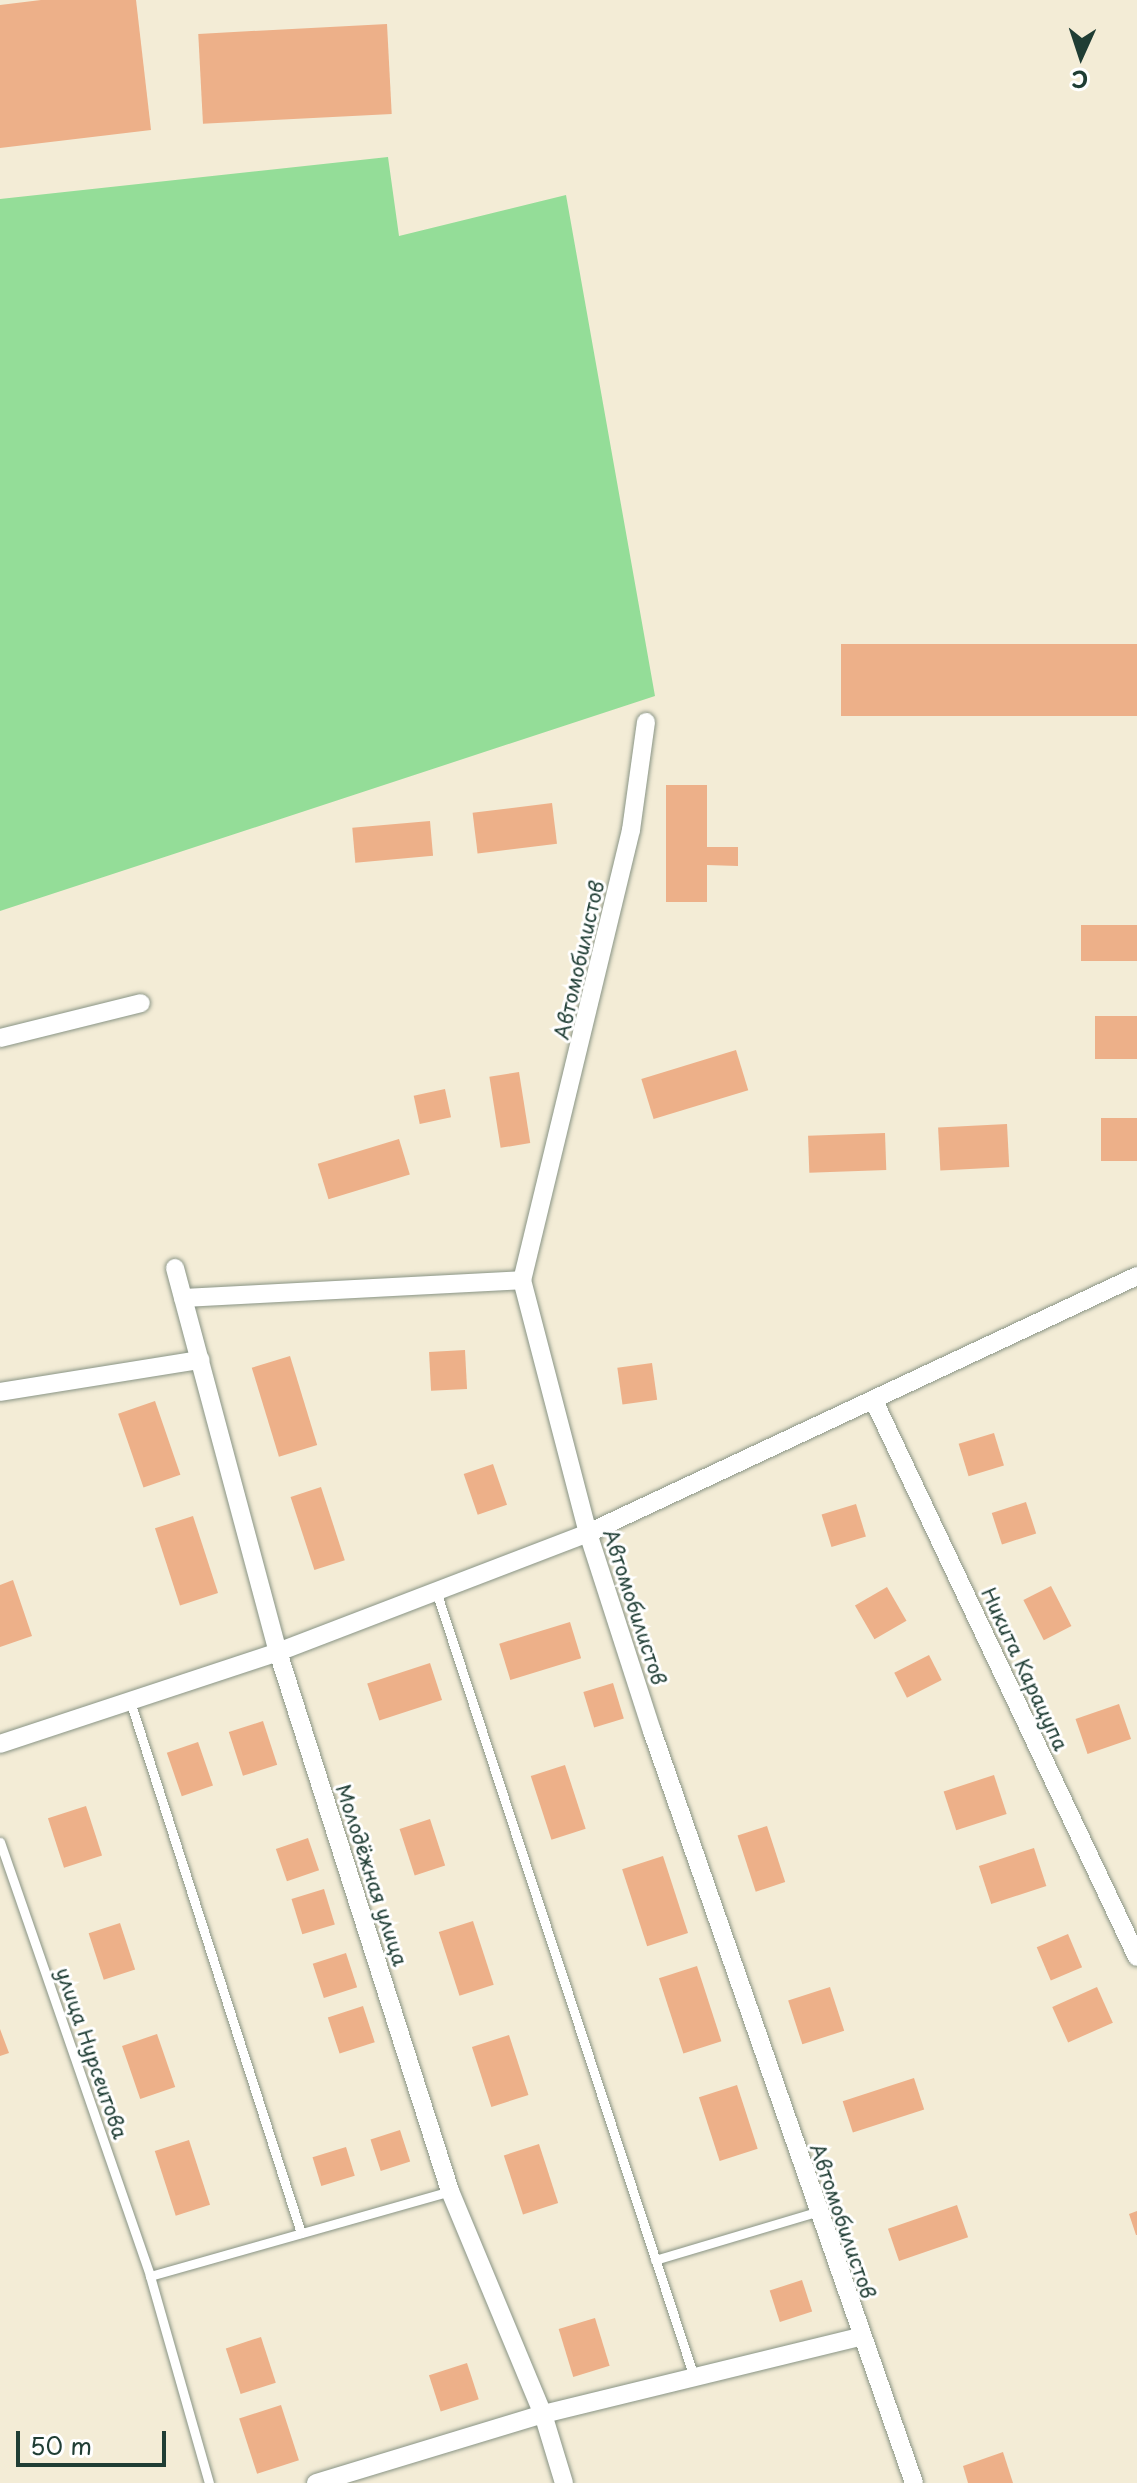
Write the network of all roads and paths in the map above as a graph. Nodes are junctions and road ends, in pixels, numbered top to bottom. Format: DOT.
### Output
graph roads {
  1 [pos="646,722"];
  2 [pos="141,1003"];
  3 [pos="0,1038"];
  4 [pos="175,1268"];
  5 [pos="1137,1276"];
  6 [pos="522,1280"];
  7 [pos="183,1298"];
  8 [pos="200,1360"];
  9 [pos="0,1392"];
  10 [pos="874,1401"];
  11 [pos="588,1533"];
  12 [pos="436,1591"];
  13 [pos="278,1652"];
  14 [pos="130,1701"];
  15 [pos="0,1744"];
  16 [pos="0,1842"];
  17 [pos="1137,1957"];
  18 [pos="450,2191"];
  19 [pos="816,2212"];
  20 [pos="301,2233"];
  21 [pos="655,2260"];
  22 [pos="150,2276"];
  23 [pos="859,2337"];
  24 [pos="694,2377"];
  25 [pos="543,2414"];
  26 [pos="209,2483"];
  27 [pos="316,2483"];
  28 [pos="564,2483"];
  29 [pos="914,2483"];
  1 -- 6 [label="street, Автомобилистов"];
  2 -- 3 [label="street"];
  4 -- 7 [label="street, Молодёжная улица"];
  5 -- 10 [label="street"];
  6 -- 7 [label="street"];
  6 -- 11 [label="street, Автомобилистов"];
  7 -- 8 [label="street, Молодёжная улица"];
  8 -- 9 [label="street"];
  8 -- 13 [label="street, Молодёжная улица"];
  10 -- 11 [label="street"];
  10 -- 17 [label="street, Никита Карацупа"];
  11 -- 12 [label="street"];
  11 -- 19 [label="street, Автомобилистов"];
  12 -- 13 [label="street"];
  12 -- 21 [label="lane"];
  13 -- 14 [label="street"];
  13 -- 18 [label="street, Молодёжная улица"];
  14 -- 15 [label="street"];
  14 -- 20 [label="lane"];
  16 -- 22 [label="lane, улица Нурсеитова"];
  18 -- 20 [label="lane"];
  18 -- 25 [label="street, Молодёжная улица"];
  19 -- 21 [label="lane"];
  19 -- 23 [label="street, Автомобилистов"];
  20 -- 22 [label="lane"];
  21 -- 24 [label="lane"];
  22 -- 26 [label="lane, улица Нурсеитова"];
  23 -- 24 [label="street"];
  23 -- 29 [label="street, Автомобилистов"];
  24 -- 25 [label="street"];
  25 -- 27 [label="street"];
  25 -- 28 [label="street, Молодёжная улица"];
}
